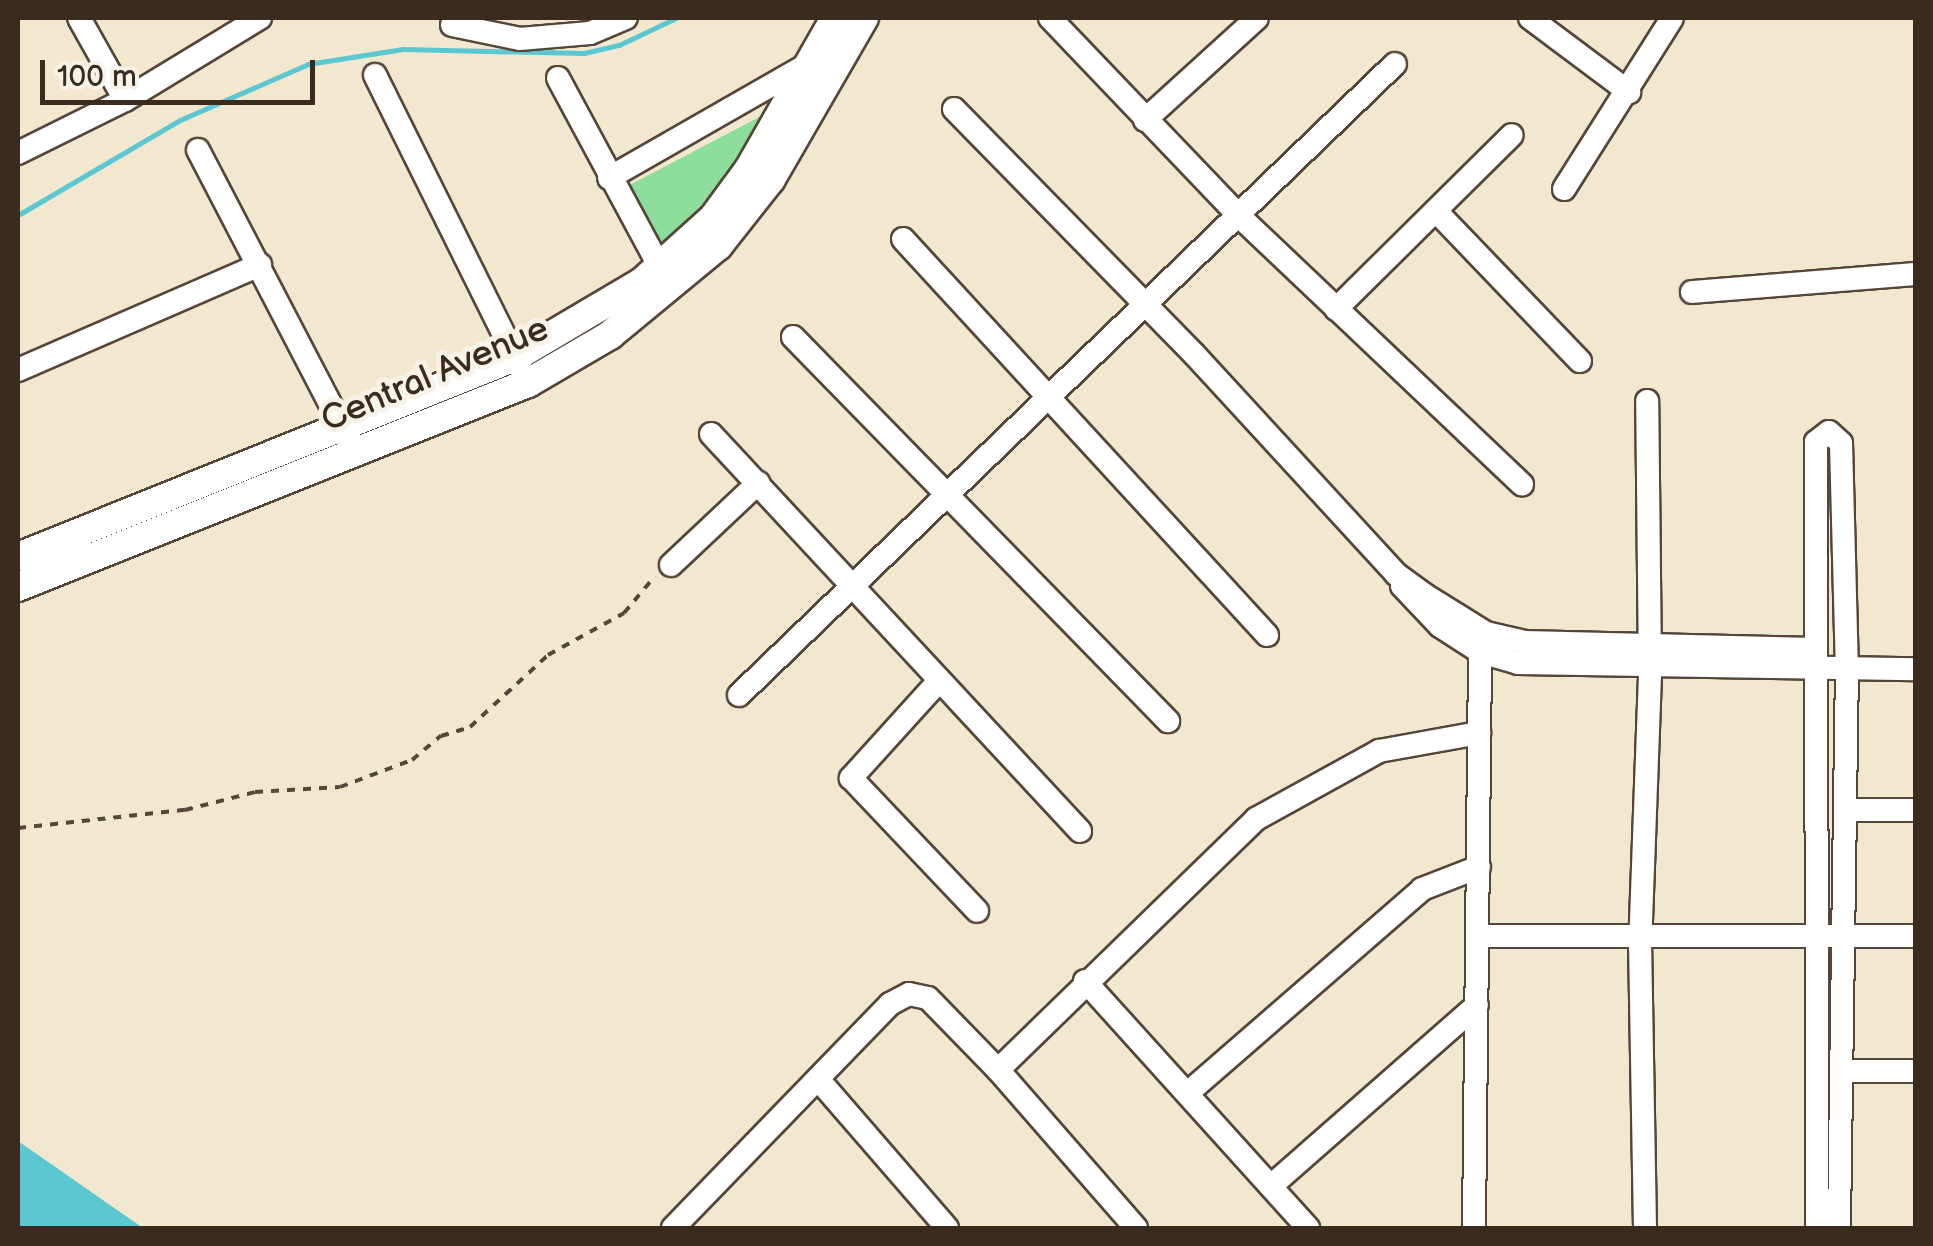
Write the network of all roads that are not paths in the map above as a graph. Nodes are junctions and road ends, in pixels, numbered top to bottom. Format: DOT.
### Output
graph roads {
  1 [pos="78,18"];
  2 [pos="626,18"];
  3 [pos="1050,18"];
  4 [pos="1257,18"];
  5 [pos="1530,18"];
  6 [pos="1672,18"];
  7 [pos="257,19"];
  8 [pos="853,19"];
  9 [pos="452,25"];
  10 [pos="816,60"];
  11 [pos="1395,64"];
  12 [pos="375,75"];
  13 [pos="558,78"];
  14 [pos="1629,92"];
  15 [pos="125,100"];
  16 [pos="954,110"];
  17 [pos="1145,120"];
  18 [pos="1512,135"];
  19 [pos="198,150"];
  20 [pos="18,153"];
  21 [pos="610,178"];
  22 [pos="1564,189"];
  23 [pos="1436,211"];
  24 [pos="1238,214"];
  25 [pos="903,239"];
  26 [pos="260,265"];
  27 [pos="1916,274"];
  28 [pos="666,278"];
  29 [pos="1692,292"];
  30 [pos="1144,303"];
  31 [pos="1336,310"];
  32 [pos="793,337"];
  33 [pos="515,357"];
  34 [pos="1580,361"];
  35 [pos="18,370"];
  36 [pos="528,383"];
  37 [pos="1046,396"];
  38 [pos="1647,401"];
  39 [pos="340,423"];
  40 [pos="711,434"];
  41 [pos="354,452"];
  42 [pos="758,483"];
  43 [pos="1522,484"];
  44 [pos="946,492"];
  45 [pos="18,557"];
  46 [pos="671,565"];
  47 [pos="1396,574"];
  48 [pos="849,584"];
  49 [pos="18,588"];
  50 [pos="1267,635"];
  51 [pos="1480,652"];
  52 [pos="1650,658"];
  53 [pos="1814,658"];
  54 [pos="1847,666"];
  55 [pos="1916,668"];
  56 [pos="938,682"];
  57 [pos="738,695"];
  58 [pos="1168,721"];
  59 [pos="1479,733"];
  60 [pos="1845,810"];
  61 [pos="1916,810"];
  62 [pos="1080,831"];
  63 [pos="1478,867"];
  64 [pos="976,911"];
  65 [pos="1843,935"];
  66 [pos="1480,936"];
  67 [pos="1640,936"];
  68 [pos="1816,936"];
  69 [pos="1916,936"];
  70 [pos="1085,981"];
  71 [pos="1477,1005"];
  72 [pos="998,1070"];
  73 [pos="1842,1071"];
  74 [pos="1916,1072"];
  75 [pos="818,1079"];
  76 [pos="1190,1091"];
  77 [pos="1271,1186"];
  78 [pos="673,1228"];
  79 [pos="946,1228"];
  80 [pos="1136,1228"];
  81 [pos="1308,1228"];
  82 [pos="1474,1228"];
  83 [pos="1645,1228"];
  84 [pos="1817,1228"];
  85 [pos="1839,1228"];
  1 -- 15 [label="street"];
  2 -- 9 [label="street"];
  3 -- 17 [label="street"];
  4 -- 17 [label="street"];
  5 -- 14 [label="street"];
  6 -- 14 [label="street"];
  7 -- 15 [label="street"];
  8 -- 10 [label="street, Central Avenue"];
  8 -- 28 [label="street, Central Avenue"];
  10 -- 21 [label="street"];
  10 -- 28 [label="street, Central Avenue"];
  11 -- 24 [label="street"];
  12 -- 33 [label="street"];
  13 -- 21 [label="street"];
  14 -- 22 [label="street"];
  15 -- 20 [label="street"];
  16 -- 30 [label="street"];
  17 -- 24 [label="street"];
  18 -- 23 [label="street"];
  19 -- 26 [label="street"];
  21 -- 28 [label="street"];
  23 -- 31 [label="street"];
  23 -- 34 [label="street"];
  24 -- 30 [label="street"];
  24 -- 31 [label="street"];
  25 -- 37 [label="street"];
  26 -- 35 [label="street"];
  26 -- 39 [label="street"];
  27 -- 29 [label="street"];
  28 -- 33 [label="street, Central Avenue"];
  28 -- 36 [label="street, Central Avenue"];
  30 -- 37 [label="street"];
  30 -- 47 [label="street"];
  31 -- 43 [label="street"];
  32 -- 44 [label="street"];
  33 -- 36 [label="street"];
  33 -- 39 [label="street, Central Avenue"];
  36 -- 41 [label="street, Central Avenue"];
  37 -- 44 [label="street"];
  37 -- 50 [label="street"];
  38 -- 52 [label="street"];
  39 -- 41 [label="street"];
  39 -- 45 [label="street, Central Avenue"];
  40 -- 42 [label="street"];
  41 -- 49 [label="street, Central Avenue"];
  42 -- 46 [label="street"];
  42 -- 48 [label="street"];
  44 -- 48 [label="street"];
  44 -- 58 [label="street"];
  47 -- 51 [label="street"];
  47 -- 52 [label="street"];
  48 -- 56 [label="street"];
  48 -- 57 [label="street"];
  51 -- 52 [label="street"];
  51 -- 59 [label="street"];
  52 -- 53 [label="street"];
  52 -- 67 [label="street"];
  53 -- 54 [label="street"];
  53 -- 54 [label="street"];
  53 -- 68 [label="street"];
  54 -- 55 [label="street"];
  54 -- 60 [label="street"];
  56 -- 62 [label="street"];
  56 -- 64 [label="street"];
  59 -- 63 [label="street"];
  59 -- 70 [label="street"];
  60 -- 61 [label="street"];
  60 -- 65 [label="street"];
  63 -- 66 [label="street"];
  63 -- 76 [label="street"];
  65 -- 68 [label="street"];
  65 -- 69 [label="street"];
  65 -- 73 [label="street"];
  66 -- 67 [label="street"];
  66 -- 71 [label="street"];
  67 -- 68 [label="street"];
  67 -- 83 [label="street"];
  68 -- 84 [label="street"];
  70 -- 72 [label="street"];
  70 -- 76 [label="street"];
  71 -- 77 [label="street"];
  71 -- 82 [label="street"];
  72 -- 75 [label="street"];
  72 -- 80 [label="street"];
  73 -- 74 [label="street"];
  73 -- 85 [label="street"];
  75 -- 78 [label="street"];
  75 -- 79 [label="street"];
  76 -- 77 [label="street"];
  77 -- 81 [label="street"];
}
